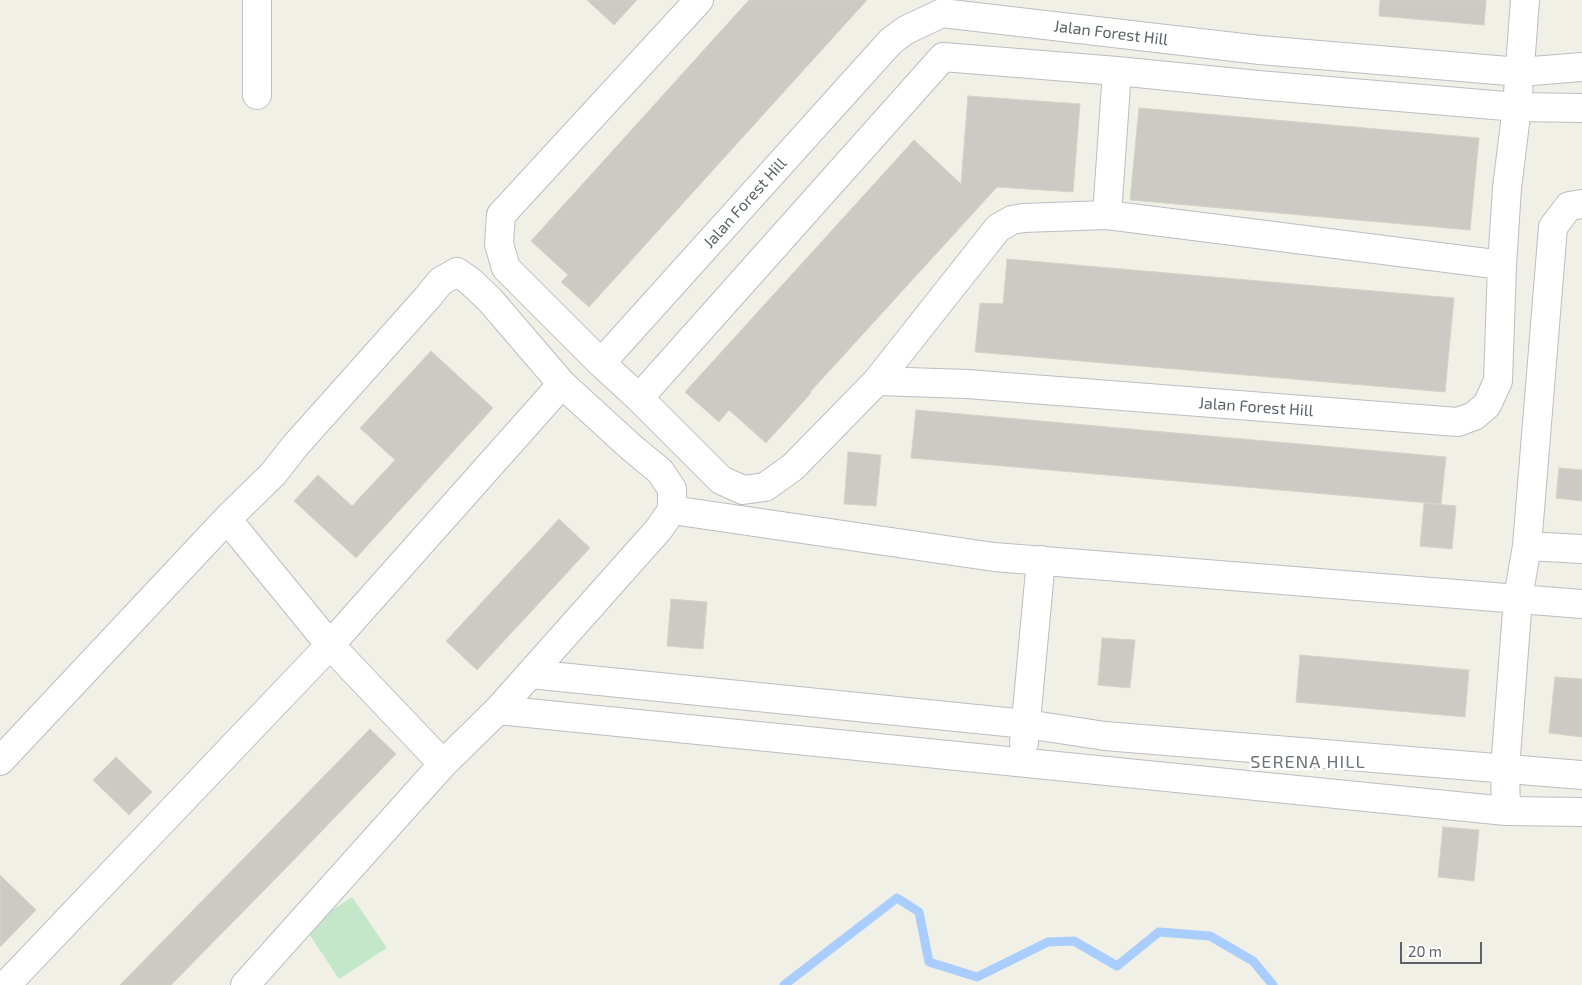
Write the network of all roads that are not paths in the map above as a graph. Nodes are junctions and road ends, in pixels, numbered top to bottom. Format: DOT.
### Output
graph roads {
  1 [pos="257,0"];
  2 [pos="699,0"];
  3 [pos="1525,0"];
  4 [pos="943,7"];
  5 [pos="1260,50"];
  6 [pos="943,57"];
  7 [pos="1582,67"];
  8 [pos="1117,71"];
  9 [pos="1520,72"];
  10 [pos="1258,85"];
  11 [pos="257,95"];
  12 [pos="1517,107"];
  13 [pos="1582,108"];
  14 [pos="1582,204"];
  15 [pos="1107,215"];
  16 [pos="1502,265"];
  17 [pos="601,363"];
  18 [pos="877,381"];
  19 [pos="562,384"];
  20 [pos="639,398"];
  21 [pos="672,510"];
  22 [pos="227,519"];
  23 [pos="1527,546"];
  24 [pos="1582,549"];
  25 [pos="1041,560"];
  26 [pos="1518,598"];
  27 [pos="1582,604"];
  28 [pos="330,645"];
  29 [pos="530,674"];
  30 [pos="498,710"];
  31 [pos="1026,724"];
  32 [pos="0,761"];
  33 [pos="1023,762"];
  34 [pos="443,764"];
  35 [pos="1504,769"];
  36 [pos="1582,775"];
  37 [pos="1506,811"];
  38 [pos="1582,812"];
  39 [pos="6,985"];
  40 [pos="245,985"];
  1 -- 11 [label="street"];
  2 -- 17 [label="street"];
  3 -- 9 [label="street, Jalan Forest Hill"];
  4 -- 5 [label="street, Jalan Forest Hill"];
  4 -- 6 [label="street"];
  4 -- 17 [label="street, Jalan Forest Hill"];
  5 -- 9 [label="street, Jalan Forest Hill"];
  5 -- 10 [label="street"];
  6 -- 8 [label="street"];
  6 -- 20 [label="street"];
  7 -- 9 [label="street, Jalan Forest Hill"];
  8 -- 10 [label="street"];
  8 -- 15 [label="street"];
  9 -- 12 [label="street, Jalan Forest Hill"];
  10 -- 12 [label="street"];
  12 -- 13 [label="street"];
  12 -- 16 [label="street, Jalan Forest Hill"];
  14 -- 23 [label="street"];
  15 -- 16 [label="street"];
  15 -- 18 [label="street"];
  16 -- 18 [label="street, Jalan Forest Hill"];
  17 -- 20 [label="street"];
  18 -- 20 [label="street"];
  19 -- 21 [label="street"];
  19 -- 22 [label="street"];
  19 -- 28 [label="street"];
  21 -- 25 [label="street"];
  21 -- 29 [label="street"];
  22 -- 28 [label="street"];
  22 -- 32 [label="street"];
  23 -- 24 [label="street"];
  23 -- 26 [label="street"];
  25 -- 26 [label="street"];
  25 -- 31 [label="street"];
  26 -- 27 [label="street"];
  26 -- 35 [label="street"];
  28 -- 34 [label="street"];
  28 -- 39 [label="street"];
  29 -- 30 [label="street"];
  29 -- 31 [label="street"];
  30 -- 33 [label="street"];
  30 -- 34 [label="street"];
  31 -- 33 [label="street"];
  31 -- 35 [label="street"];
  33 -- 37 [label="street"];
  34 -- 40 [label="street"];
  35 -- 36 [label="street"];
  35 -- 37 [label="street"];
  37 -- 38 [label="street"];
}
